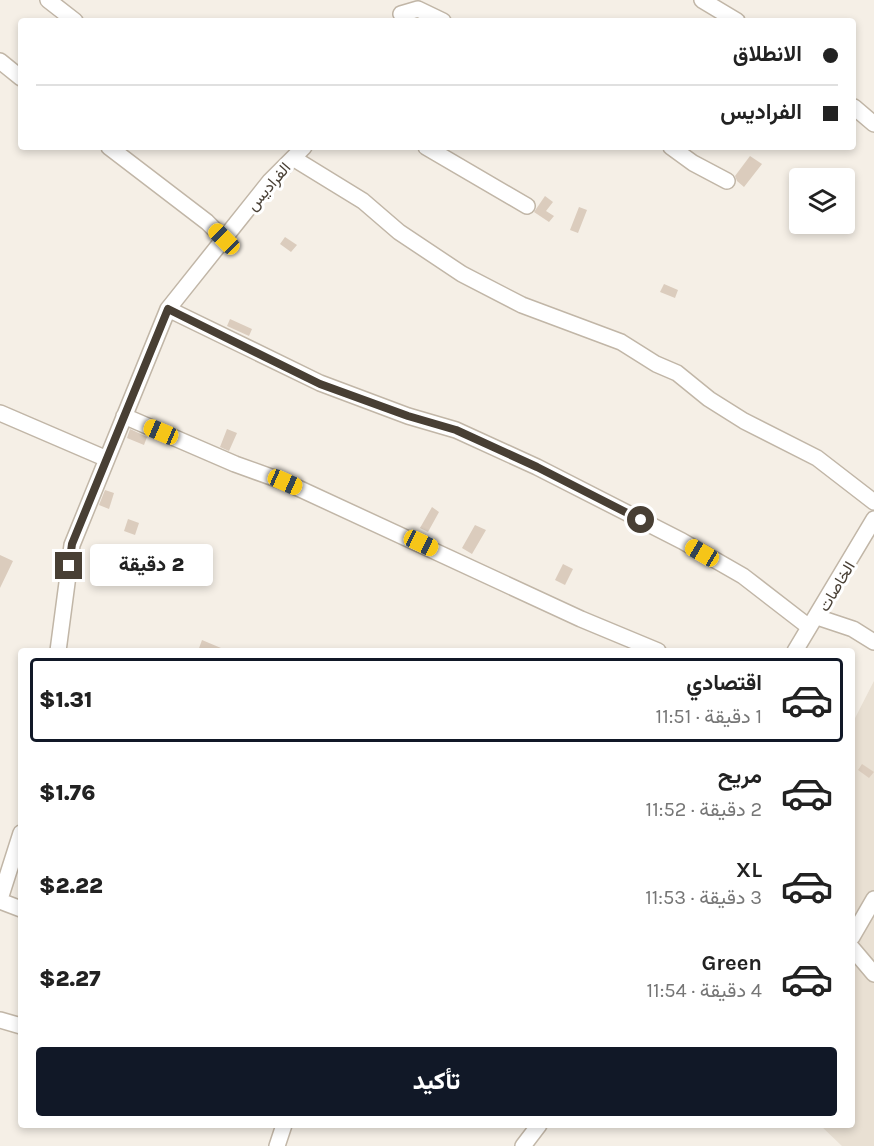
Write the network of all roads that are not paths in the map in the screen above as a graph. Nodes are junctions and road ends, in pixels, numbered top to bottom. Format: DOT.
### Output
graph roads {
  1 [pos="48,0"];
  2 [pos="702,0"];
  3 [pos="401,12"];
  4 [pos="71,18"];
  5 [pos="437,18"];
  6 [pos="732,18"];
  7 [pos="0,61"];
  8 [pos="18,76"];
  9 [pos="856,109"];
  10 [pos="874,124"];
  11 [pos="113,150"];
  12 [pos="431,150"];
  13 [pos="675,150"];
  14 [pos="298,152"];
  15 [pos="727,181"];
  16 [pos="527,206"];
  17 [pos="224,239"];
  18 [pos="168,309"];
  19 [pos="0,413"];
  20 [pos="124,416"];
  21 [pos="107,459"];
  22 [pos="874,502"];
  23 [pos="874,519"];
  24 [pos="813,622"];
  25 [pos="874,642"];
  26 [pos="58,648"];
  27 [pos="651,648"];
  28 [pos="797,648"];
  29 [pos="18,847"];
  30 [pos="0,900"];
  31 [pos="874,900"];
  32 [pos="18,908"];
  33 [pos="855,932"];
  34 [pos="855,952"];
  35 [pos="874,974"];
  36 [pos="0,1020"];
  37 [pos="18,1025"];
  38 [pos="283,1128"];
  39 [pos="537,1128"];
  40 [pos="277,1146"];
  41 [pos="523,1146"];
  1 -- 4 [label="street"];
  2 -- 6 [label="street"];
  3 -- 5 [label="street"];
  7 -- 8 [label="street"];
  9 -- 10 [label="street"];
  11 -- 17 [label="street"];
  12 -- 16 [label="street"];
  13 -- 15 [label="street"];
  14 -- 17 [label="street, الفراديس"];
  14 -- 22 [label="street"];
  17 -- 18 [label="street, الفراديس"];
  18 -- 20 [label="street, الفراديس"];
  18 -- 24 [label="street"];
  19 -- 21 [label="street"];
  20 -- 21 [label="street, الفراديس"];
  20 -- 27 [label="street"];
  21 -- 26 [label="street, الفراديس"];
  23 -- 24 [label="street, الخاصات"];
  24 -- 25 [label="street"];
  24 -- 28 [label="street, الخاصات"];
  29 -- 30 [label="street"];
  30 -- 32 [label="street"];
  31 -- 33 [label="street"];
  34 -- 35 [label="street"];
  36 -- 37 [label="street"];
  38 -- 40 [label="street"];
  39 -- 41 [label="street"];
}
